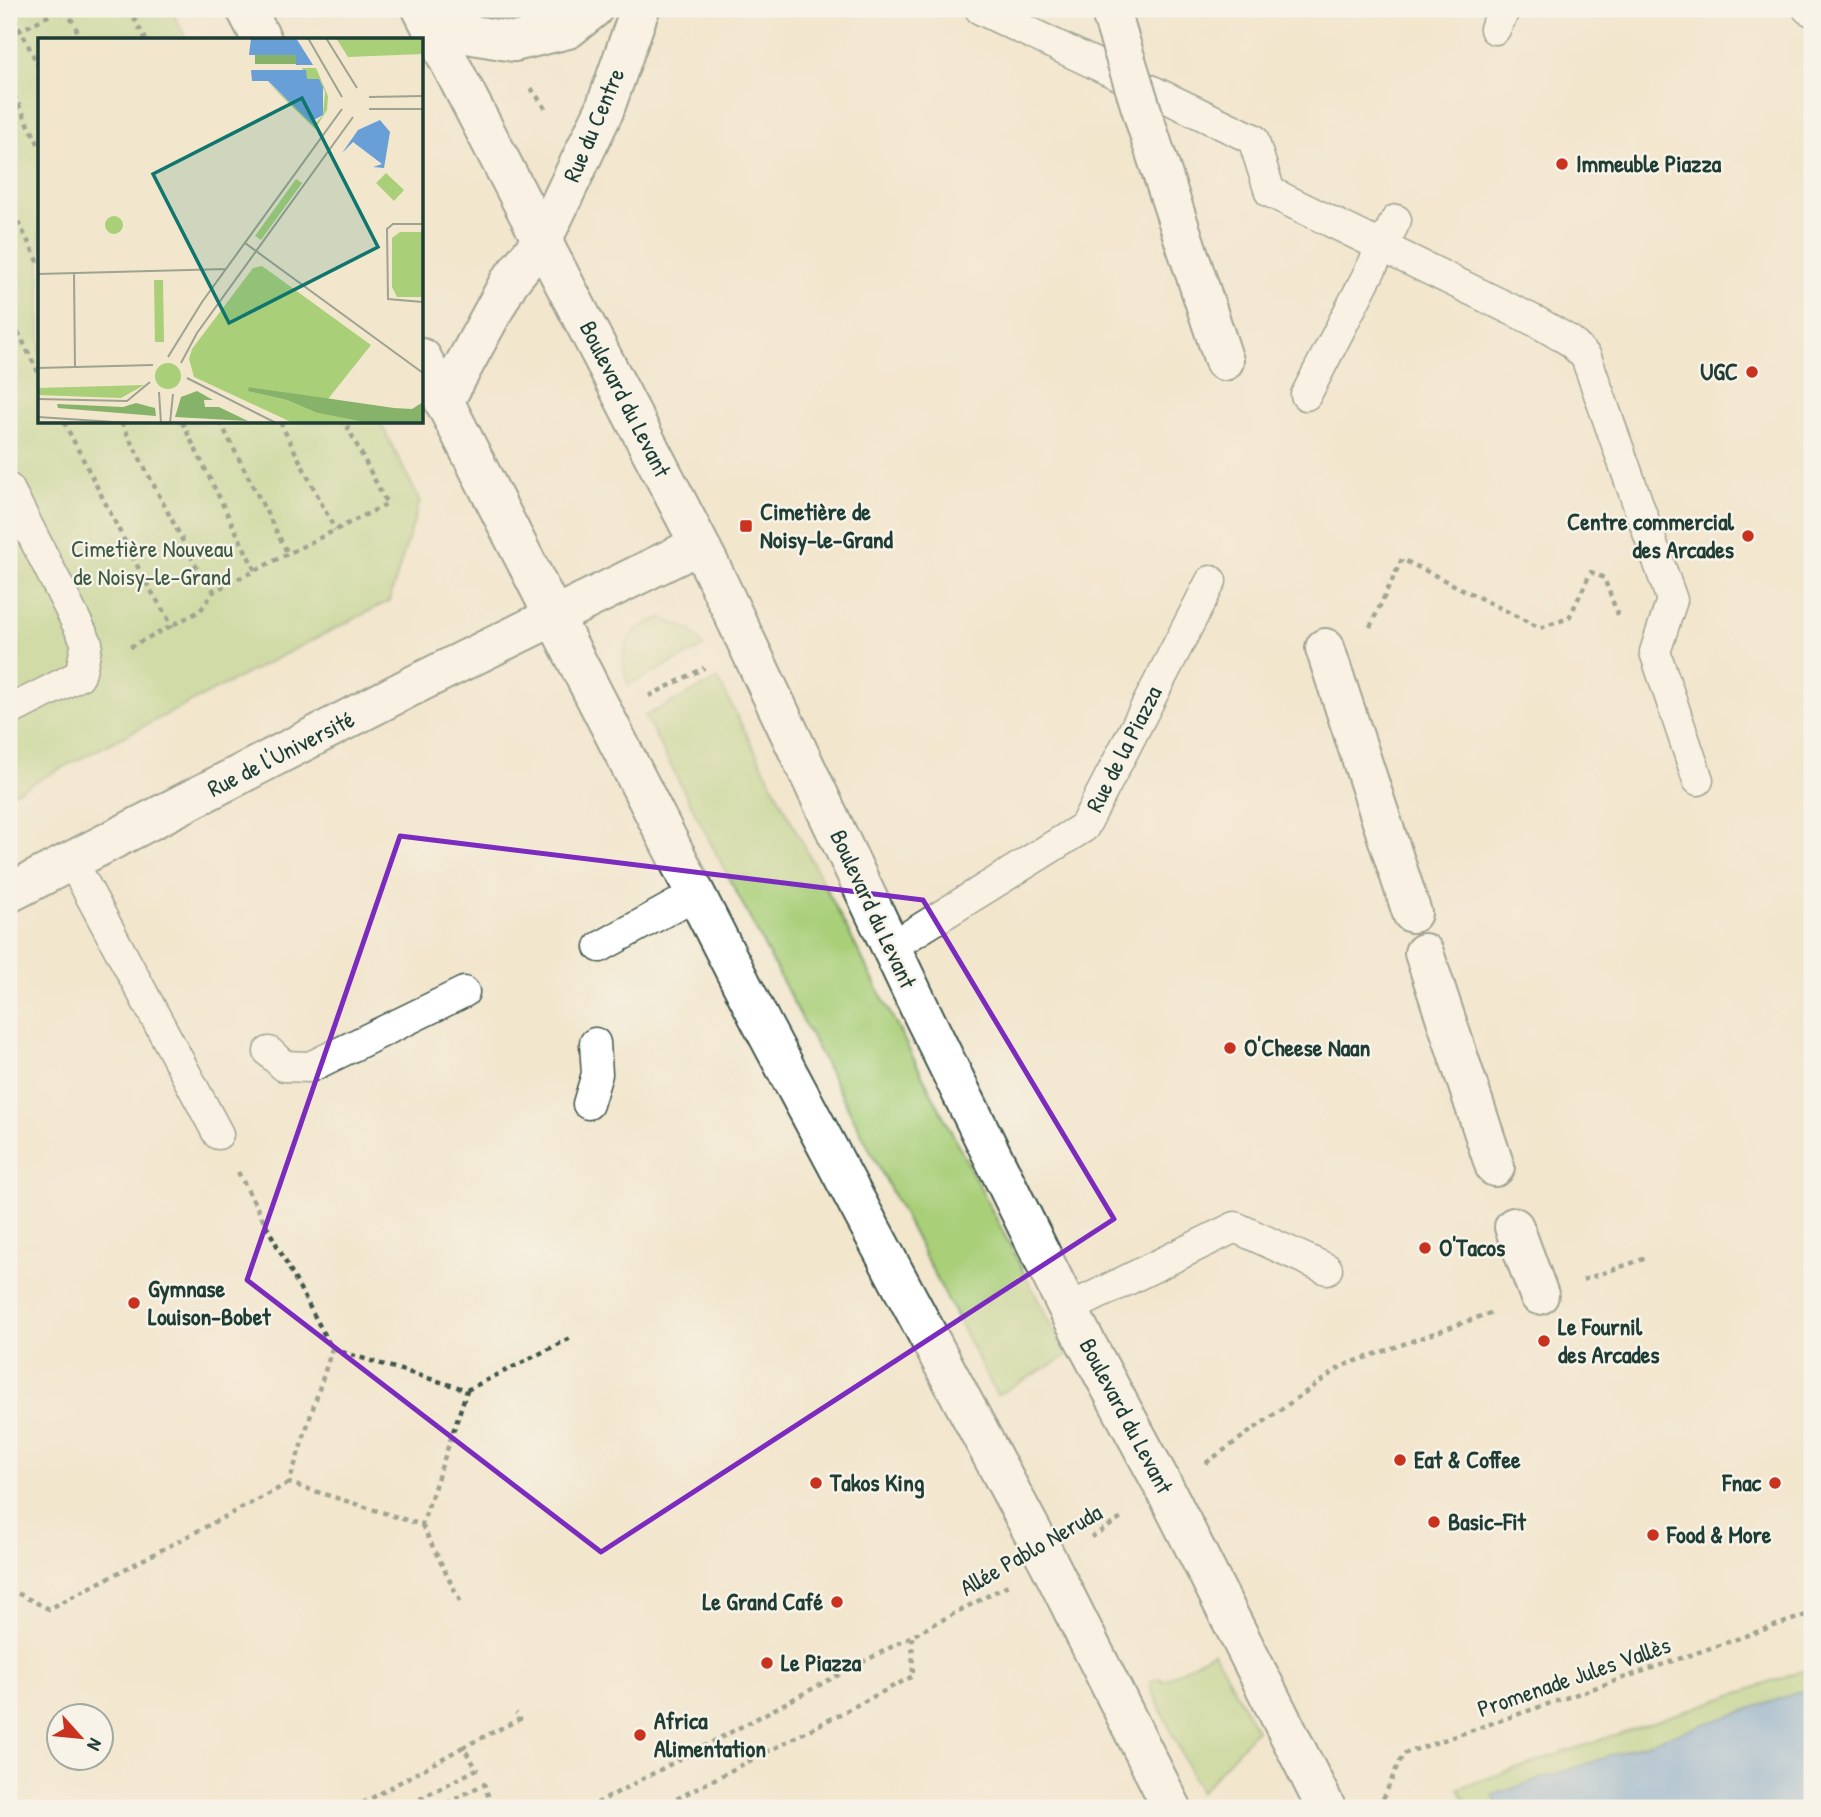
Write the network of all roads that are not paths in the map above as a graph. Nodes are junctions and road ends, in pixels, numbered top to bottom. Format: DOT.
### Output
graph roads {
  1 [pos="246,9"];
  2 [pos="593,9"];
  3 [pos="640,9"];
  4 [pos="980,9"];
  5 [pos="1110,9"];
  6 [pos="427,18"];
  7 [pos="261,38"];
  8 [pos="1396,220"];
  9 [pos="543,239"];
  10 [pos="1383,247"];
  11 [pos="1224,361"];
  12 [pos="424,362"];
  13 [pos="1306,395"];
  14 [pos="444,402"];
  15 [pos="9,489"];
  16 [pos="699,545"];
  17 [pos="1210,581"];
  18 [pos="553,615"];
  19 [pos="1325,648"];
  20 [pos="9,711"];
  21 [pos="1698,780"];
  22 [pos="72,861"];
  23 [pos="9,893"];
  24 [pos="696,894"];
  25 [pos="1412,913"];
  26 [pos="600,947"];
  27 [pos="891,947"];
  28 [pos="1424,953"];
  29 [pos="464,992"];
  30 [pos="595,1043"];
  31 [pos="269,1052"];
  32 [pos="588,1104"];
  33 [pos="218,1134"];
  34 [pos="1495,1167"];
  35 [pos="1514,1227"];
  36 [pos="1326,1269"];
  37 [pos="1539,1295"];
  38 [pos="1068,1309"];
  39 [pos="1172,1808"];
  40 [pos="1326,1808"];
  1 -- 7 [label="main road"];
  2 -- 6 [label="main road"];
  3 -- 9 [label="main road, Rue du Centre"];
  4 -- 10 [label="lane"];
  5 -- 11 [label="main road, bridge"];
  6 -- 9 [label="main road, Boulevard du Levant"];
  8 -- 10 [label="lane"];
  9 -- 14 [label="main road, Rue du Centre"];
  9 -- 16 [label="main road, Boulevard du Levant"];
  10 -- 13 [label="lane"];
  10 -- 21 [label="lane"];
  12 -- 14 [label="main road"];
  14 -- 18 [label="main road"];
  15 -- 20 [label="lane"];
  16 -- 18 [label="main road, Rue de l'Université"];
  16 -- 27 [label="main road, Boulevard du Levant"];
  17 -- 27 [label="lane, Rue de la Piazza"];
  18 -- 22 [label="main road, Rue de l'Université"];
  18 -- 24 [label="main road"];
  19 -- 25 [label="main road"];
  22 -- 23 [label="main road, Rue de l'Université"];
  22 -- 33 [label="lane"];
  24 -- 26 [label="lane"];
  24 -- 39 [label="main road"];
  27 -- 38 [label="main road, Boulevard du Levant"];
  28 -- 34 [label="main road"];
  29 -- 31 [label="lane"];
  30 -- 32 [label="lane"];
  35 -- 37 [label="main road"];
  36 -- 38 [label="lane"];
  38 -- 40 [label="main road, Boulevard du Levant"];
}
